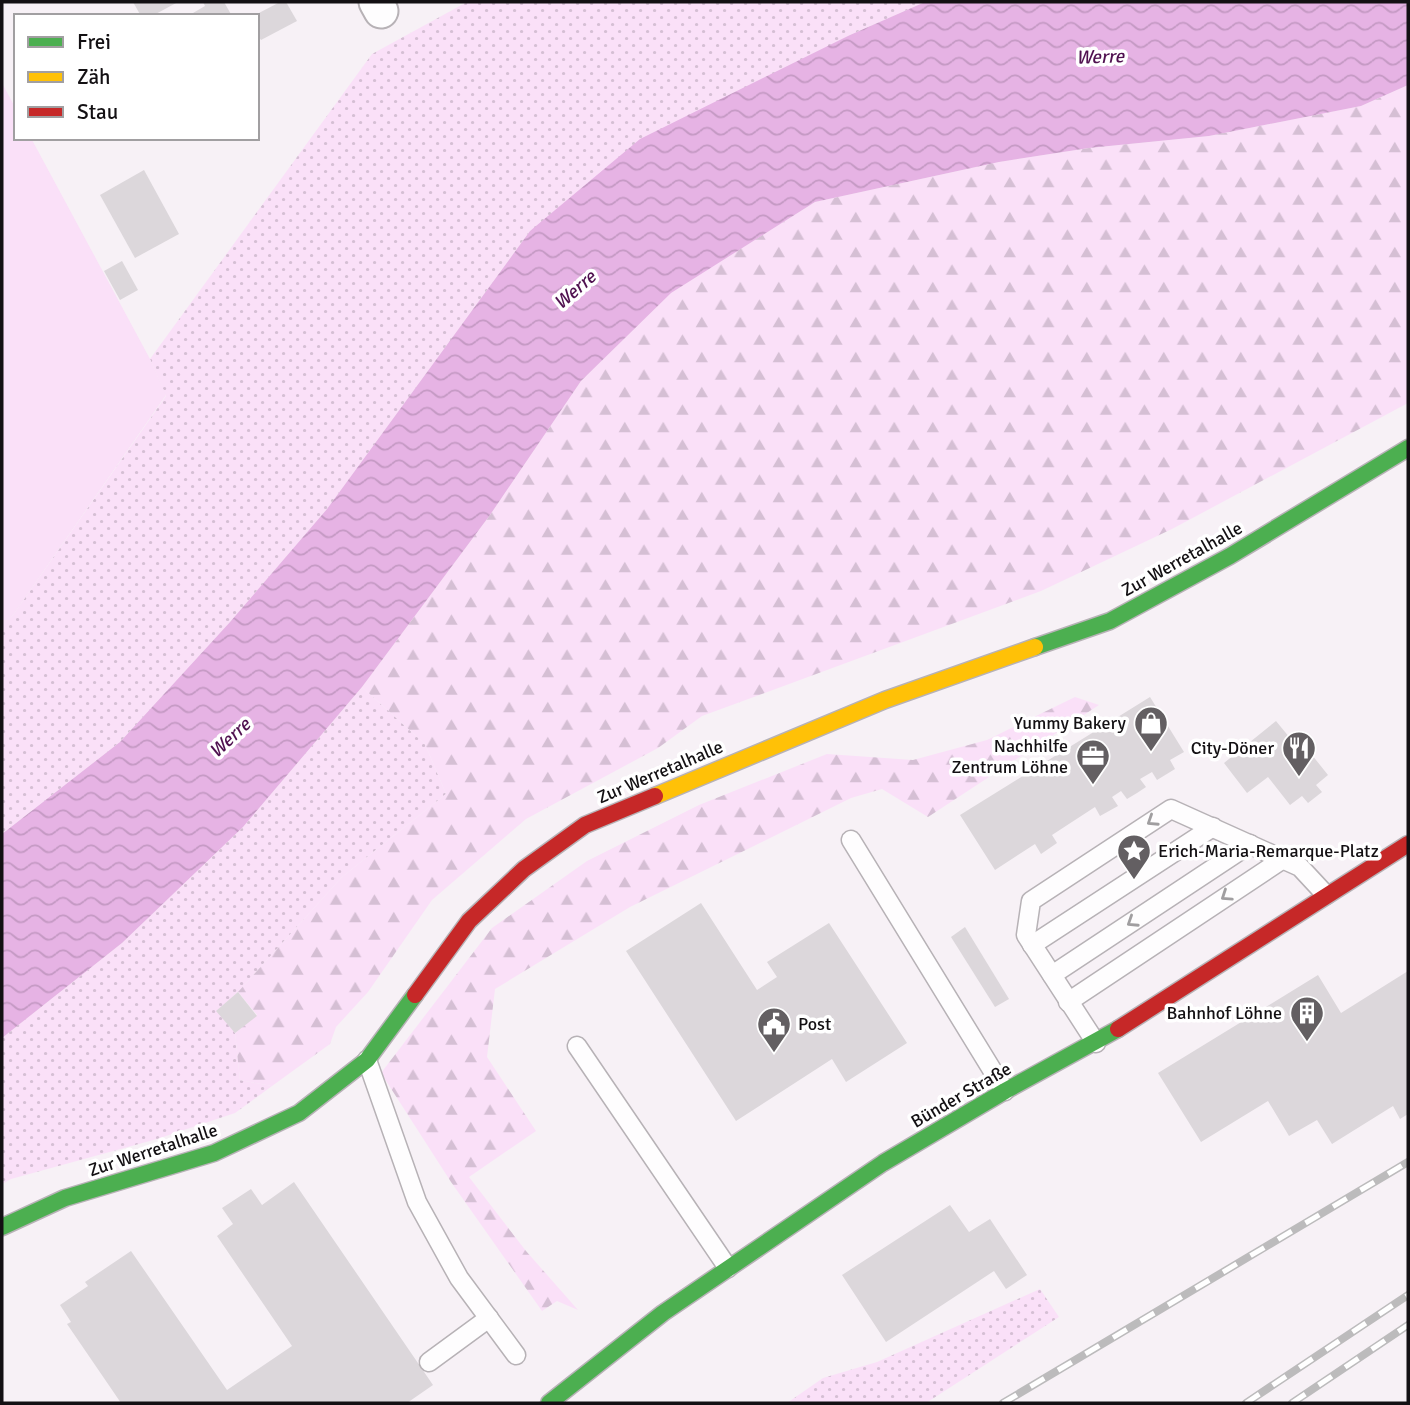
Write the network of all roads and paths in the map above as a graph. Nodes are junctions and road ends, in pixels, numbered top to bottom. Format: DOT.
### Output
graph roads {
  1 [pos="1408,448"];
  2 [pos="1213,827"];
  3 [pos="851,840"];
  4 [pos="1250,844"];
  5 [pos="1408,844"];
  6 [pos="1283,859"];
  7 [pos="1326,895"];
  8 [pos="1032,945"];
  9 [pos="1052,975"];
  10 [pos="1068,1002"];
  11 [pos="1096,1043"];
  12 [pos="577,1045"];
  13 [pos="367,1060"];
  14 [pos="1005,1091"];
  15 [pos="2,1227"];
  16 [pos="728,1268"];
  17 [pos="489,1318"];
  18 [pos="516,1355"];
  19 [pos="429,1362"];
  20 [pos="549,1403"];
  1 -- 13 [label="street, Zur Werretalhalle"];
  2 -- 4 [label="lane"];
  2 -- 8 [label="lane"];
  2 -- 8 [label="lane, one-way"];
  3 -- 14 [label="lane"];
  4 -- 6 [label="lane"];
  4 -- 9 [label="lane, one-way"];
  5 -- 7 [label="street, Bünder Straße"];
  6 -- 7 [label="lane"];
  6 -- 10 [label="lane, one-way"];
  7 -- 11 [label="street, Bünder Straße"];
  8 -- 9 [label="lane"];
  9 -- 10 [label="lane"];
  10 -- 11 [label="lane"];
  11 -- 14 [label="street, Bünder Straße"];
  12 -- 16 [label="lane"];
  13 -- 15 [label="street, Zur Werretalhalle"];
  13 -- 17 [label="lane"];
  14 -- 16 [label="street, Bünder Straße"];
  16 -- 20 [label="street, Bünder Straße"];
  17 -- 18 [label="lane"];
  17 -- 19 [label="lane"];
}
